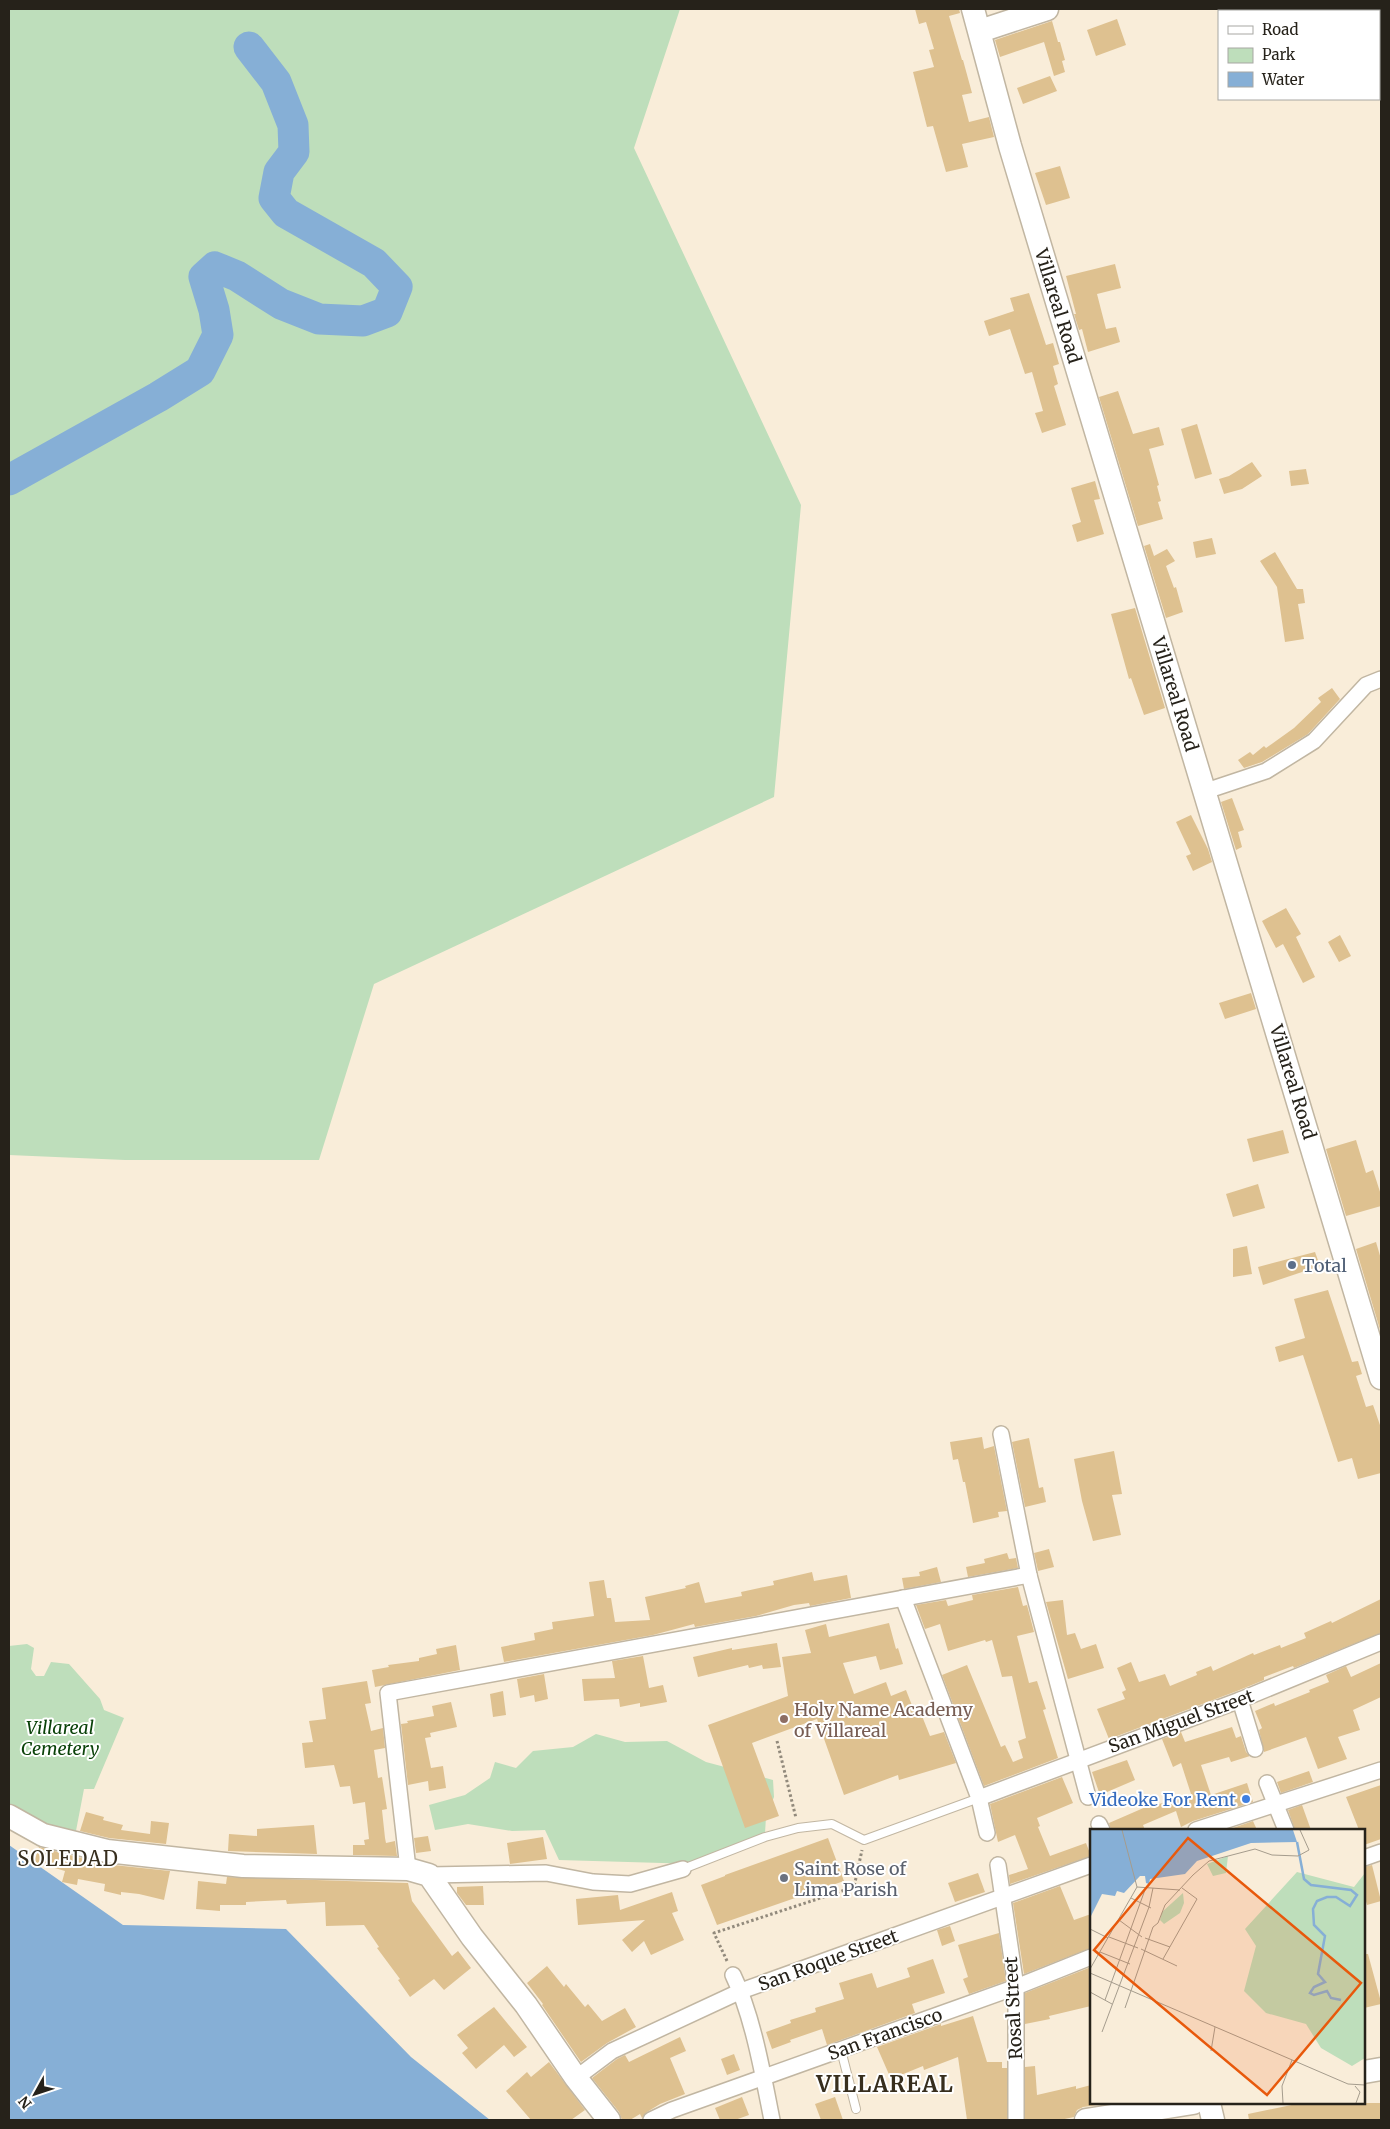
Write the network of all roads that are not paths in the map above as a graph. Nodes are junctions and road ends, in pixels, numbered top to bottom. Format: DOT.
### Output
graph roads {
  1 [pos="973,9"];
  2 [pos="1047,9"];
  3 [pos="980,31"];
  4 [pos="1381,679"];
  5 [pos="1206,791"];
  6 [pos="1381,1378"];
  7 [pos="1001,1434"];
  8 [pos="1029,1575"];
  9 [pos="903,1598"];
  10 [pos="1381,1642"];
  11 [pos="1240,1700"];
  12 [pos="1255,1749"];
  13 [pos="1077,1760"];
  14 [pos="1381,1770"];
  15 [pos="1266,1783"];
  16 [pos="1088,1796"];
  17 [pos="979,1798"];
  18 [pos="1276,1805"];
  19 [pos="9,1816"];
  20 [pos="1199,1829"];
  21 [pos="1286,1829"];
  22 [pos="987,1833"];
  23 [pos="1381,1852"];
  24 [pos="1365,1858"];
  25 [pos="998,1865"];
  26 [pos="1090,1865"];
  27 [pos="408,1869"];
  28 [pos="683,1869"];
  29 [pos="429,1875"];
  30 [pos="1004,1896"];
  31 [pos="1090,1957"];
  32 [pos="733,1975"];
  33 [pos="1016,1987"];
  34 [pos="741,1991"];
  35 [pos="841,2050"];
  36 [pos="1381,2069"];
  37 [pos="1365,2072"];
  38 [pos="576,2078"];
  39 [pos="763,2078"];
  40 [pos="1187,2104"];
  41 [pos="1209,2104"];
  42 [pos="856,2109"];
  43 [pos="609,2120"];
  44 [pos="651,2120"];
  45 [pos="772,2120"];
  46 [pos="1016,2120"];
  47 [pos="1086,2120"];
  48 [pos="1213,2120"];
  1 -- 3 [label="main road, Villareal Road"];
  2 -- 3 [label="main road"];
  3 -- 5 [label="main road, Villareal Road"];
  4 -- 5 [label="street"];
  5 -- 6 [label="main road, Villareal Road"];
  7 -- 8 [label="street"];
  8 -- 9 [label="street"];
  8 -- 13 [label="street"];
  9 -- 17 [label="street"];
  9 -- 27 [label="street"];
  10 -- 11 [label="street, San Miguel Street"];
  11 -- 12 [label="street"];
  11 -- 13 [label="street, San Miguel Street"];
  13 -- 16 [label="street"];
  13 -- 17 [label="street, San Miguel Street"];
  14 -- 18 [label="street"];
  15 -- 18 [label="street"];
  17 -- 22 [label="street"];
  17 -- 28 [label="lane"];
  18 -- 20 [label="street"];
  18 -- 21 [label="street"];
  19 -- 27 [label="main road"];
  23 -- 24 [label="street"];
  25 -- 30 [label="street, Rosal Street"];
  26 -- 30 [label="street, San Roque Street"];
  27 -- 29 [label="main road"];
  28 -- 29 [label="street"];
  29 -- 38 [label="main road"];
  30 -- 33 [label="street, Rosal Street"];
  30 -- 34 [label="street, San Roque Street"];
  31 -- 33 [label="street, San Francisco"];
  32 -- 34 [label="street"];
  33 -- 35 [label="street, San Francisco"];
  33 -- 46 [label="street, Rosal Street"];
  34 -- 38 [label="street, San Roque Street"];
  34 -- 39 [label="street"];
  35 -- 39 [label="street, San Francisco"];
  35 -- 42 [label="lane"];
  36 -- 37 [label="main road"];
  38 -- 43 [label="main road"];
  39 -- 44 [label="street, San Francisco"];
  39 -- 45 [label="street"];
  40 -- 47 [label="main road"];
  41 -- 48 [label="main road"];
}
